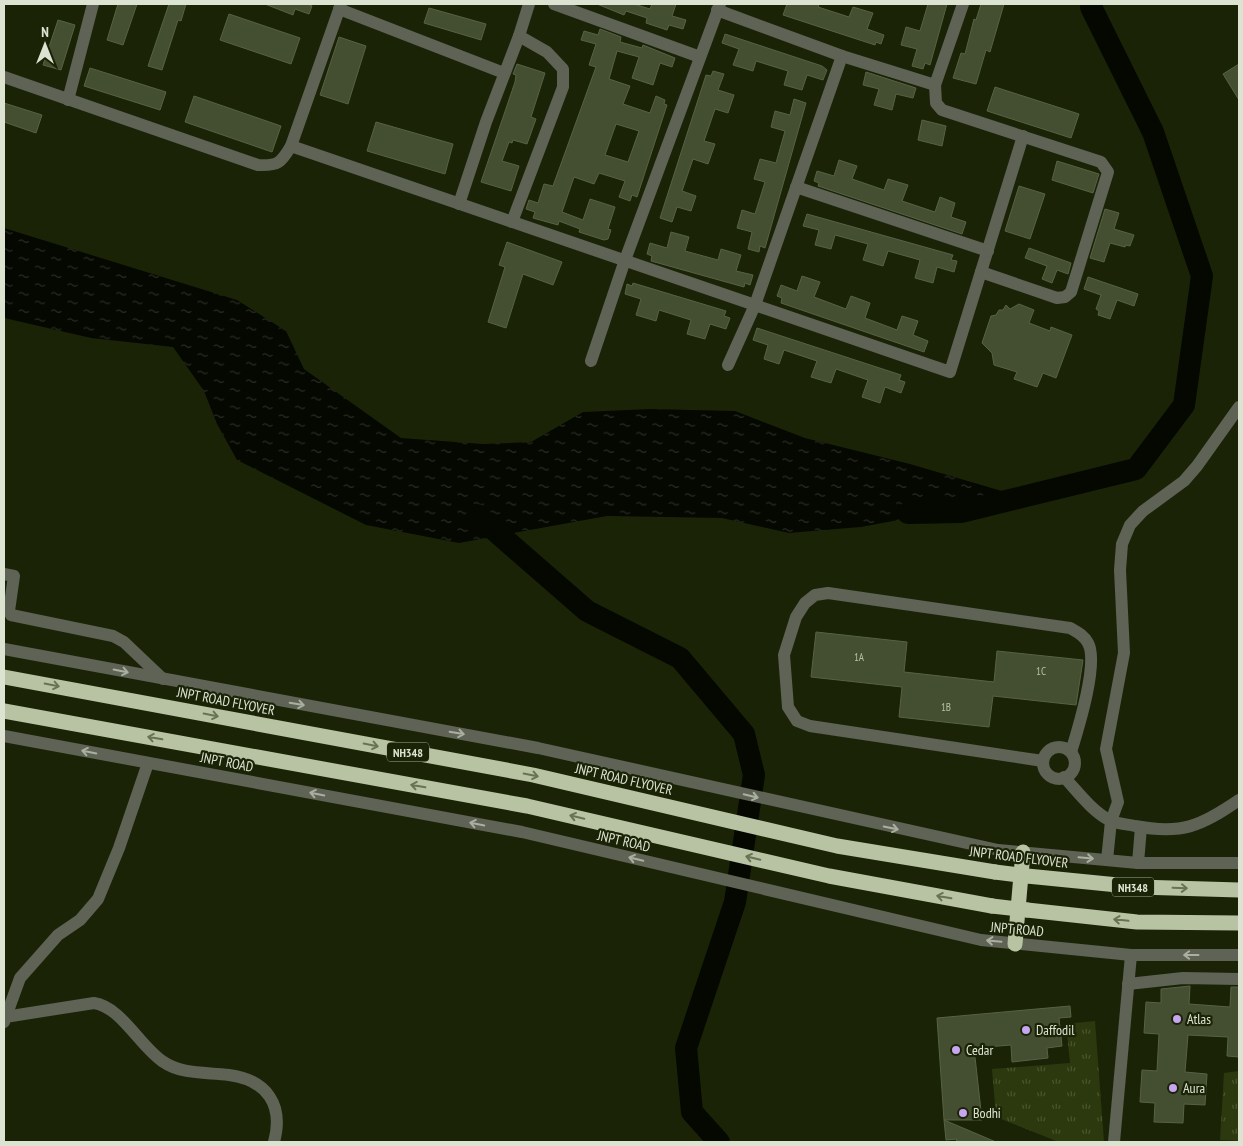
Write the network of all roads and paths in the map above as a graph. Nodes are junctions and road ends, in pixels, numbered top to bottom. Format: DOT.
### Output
graph roads {
  1 [pos="93,4"];
  2 [pos="529,4"];
  3 [pos="554,4"];
  4 [pos="963,4"];
  5 [pos="340,6"];
  6 [pos="719,7"];
  7 [pos="519,36"];
  8 [pos="842,56"];
  9 [pos="700,57"];
  10 [pos="504,73"];
  11 [pos="4,77"];
  12 [pos="935,85"];
  13 [pos="68,100"];
  14 [pos="1023,136"];
  15 [pos="291,146"];
  16 [pos="796,187"];
  17 [pos="458,204"];
  18 [pos="512,222"];
  19 [pos="988,251"];
  20 [pos="624,260"];
  21 [pos="981,272"];
  22 [pos="756,305"];
  23 [pos="591,361"];
  24 [pos="728,366"];
  25 [pos="1239,407"];
  26 [pos="4,574"];
  27 [pos="4,649"];
  28 [pos="4,676"];
  29 [pos="163,679"];
  30 [pos="4,711"];
  31 [pos="4,736"];
  32 [pos="1070,752"];
  33 [pos="1043,761"];
  34 [pos="148,763"];
  35 [pos="1064,777"];
  36 [pos="1239,800"];
  37 [pos="1111,822"];
  38 [pos="1141,827"];
  39 [pos="1023,852"];
  40 [pos="1108,860"];
  41 [pos="1138,862"];
  42 [pos="1239,863"];
  43 [pos="1239,890"];
  44 [pos="1239,923"];
  45 [pos="1015,944"];
  46 [pos="1131,955"];
  47 [pos="1239,955"];
  48 [pos="1239,979"];
  49 [pos="1128,984"];
  50 [pos="4,1020"];
  51 [pos="274,1142"];
  52 [pos="1114,1142"];
  1 -- 13 [label="street"];
  2 -- 7 [label="street"];
  3 -- 9 [label="street"];
  4 -- 12 [label="street"];
  5 -- 10 [label="street"];
  5 -- 15 [label="street"];
  6 -- 8 [label="street"];
  6 -- 9 [label="street"];
  7 -- 10 [label="street"];
  7 -- 18 [label="street"];
  8 -- 12 [label="street"];
  8 -- 16 [label="street"];
  9 -- 20 [label="street"];
  10 -- 17 [label="street"];
  11 -- 13 [label="street"];
  12 -- 14 [label="street"];
  13 -- 15 [label="street"];
  14 -- 19 [label="street"];
  14 -- 21 [label="street"];
  15 -- 17 [label="street"];
  16 -- 19 [label="street"];
  16 -- 22 [label="street"];
  17 -- 18 [label="street"];
  18 -- 20 [label="street"];
  19 -- 21 [label="street"];
  20 -- 22 [label="street"];
  20 -- 23 [label="street"];
  21 -- 22 [label="street"];
  22 -- 24 [label="street"];
  25 -- 37 [label="street"];
  26 -- 29 [label="street"];
  27 -- 29 [label="street, one-way"];
  28 -- 43 [label="highway, JNPT ROAD FLYOVER / NH348, one-way, bridge"];
  29 -- 39 [label="street, one-way"];
  44 -- 30 [label="highway, NH348, one-way, bridge"];
  34 -- 31 [label="street, JNPT ROAD, one-way"];
  32 -- 33 [label="street"];
  32 -- 33 [label="street"];
  32 -- 35 [label="street"];
  33 -- 35 [label="street"];
  45 -- 34 [label="street, JNPT ROAD, one-way"];
  34 -- 50 [label="street"];
  35 -- 37 [label="street"];
  36 -- 38 [label="street"];
  37 -- 38 [label="street"];
  37 -- 40 [label="street"];
  38 -- 41 [label="street"];
  39 -- 40 [label="street, one-way"];
  39 -- 45 [label="highway"];
  40 -- 41 [label="street"];
  41 -- 42 [label="street"];
  45 -- 46 [label="street, JNPT ROAD"];
  47 -- 46 [label="street, JNPT ROAD, one-way"];
  46 -- 49 [label="street"];
  48 -- 49 [label="street"];
  49 -- 52 [label="street"];
  50 -- 51 [label="street"];
}
